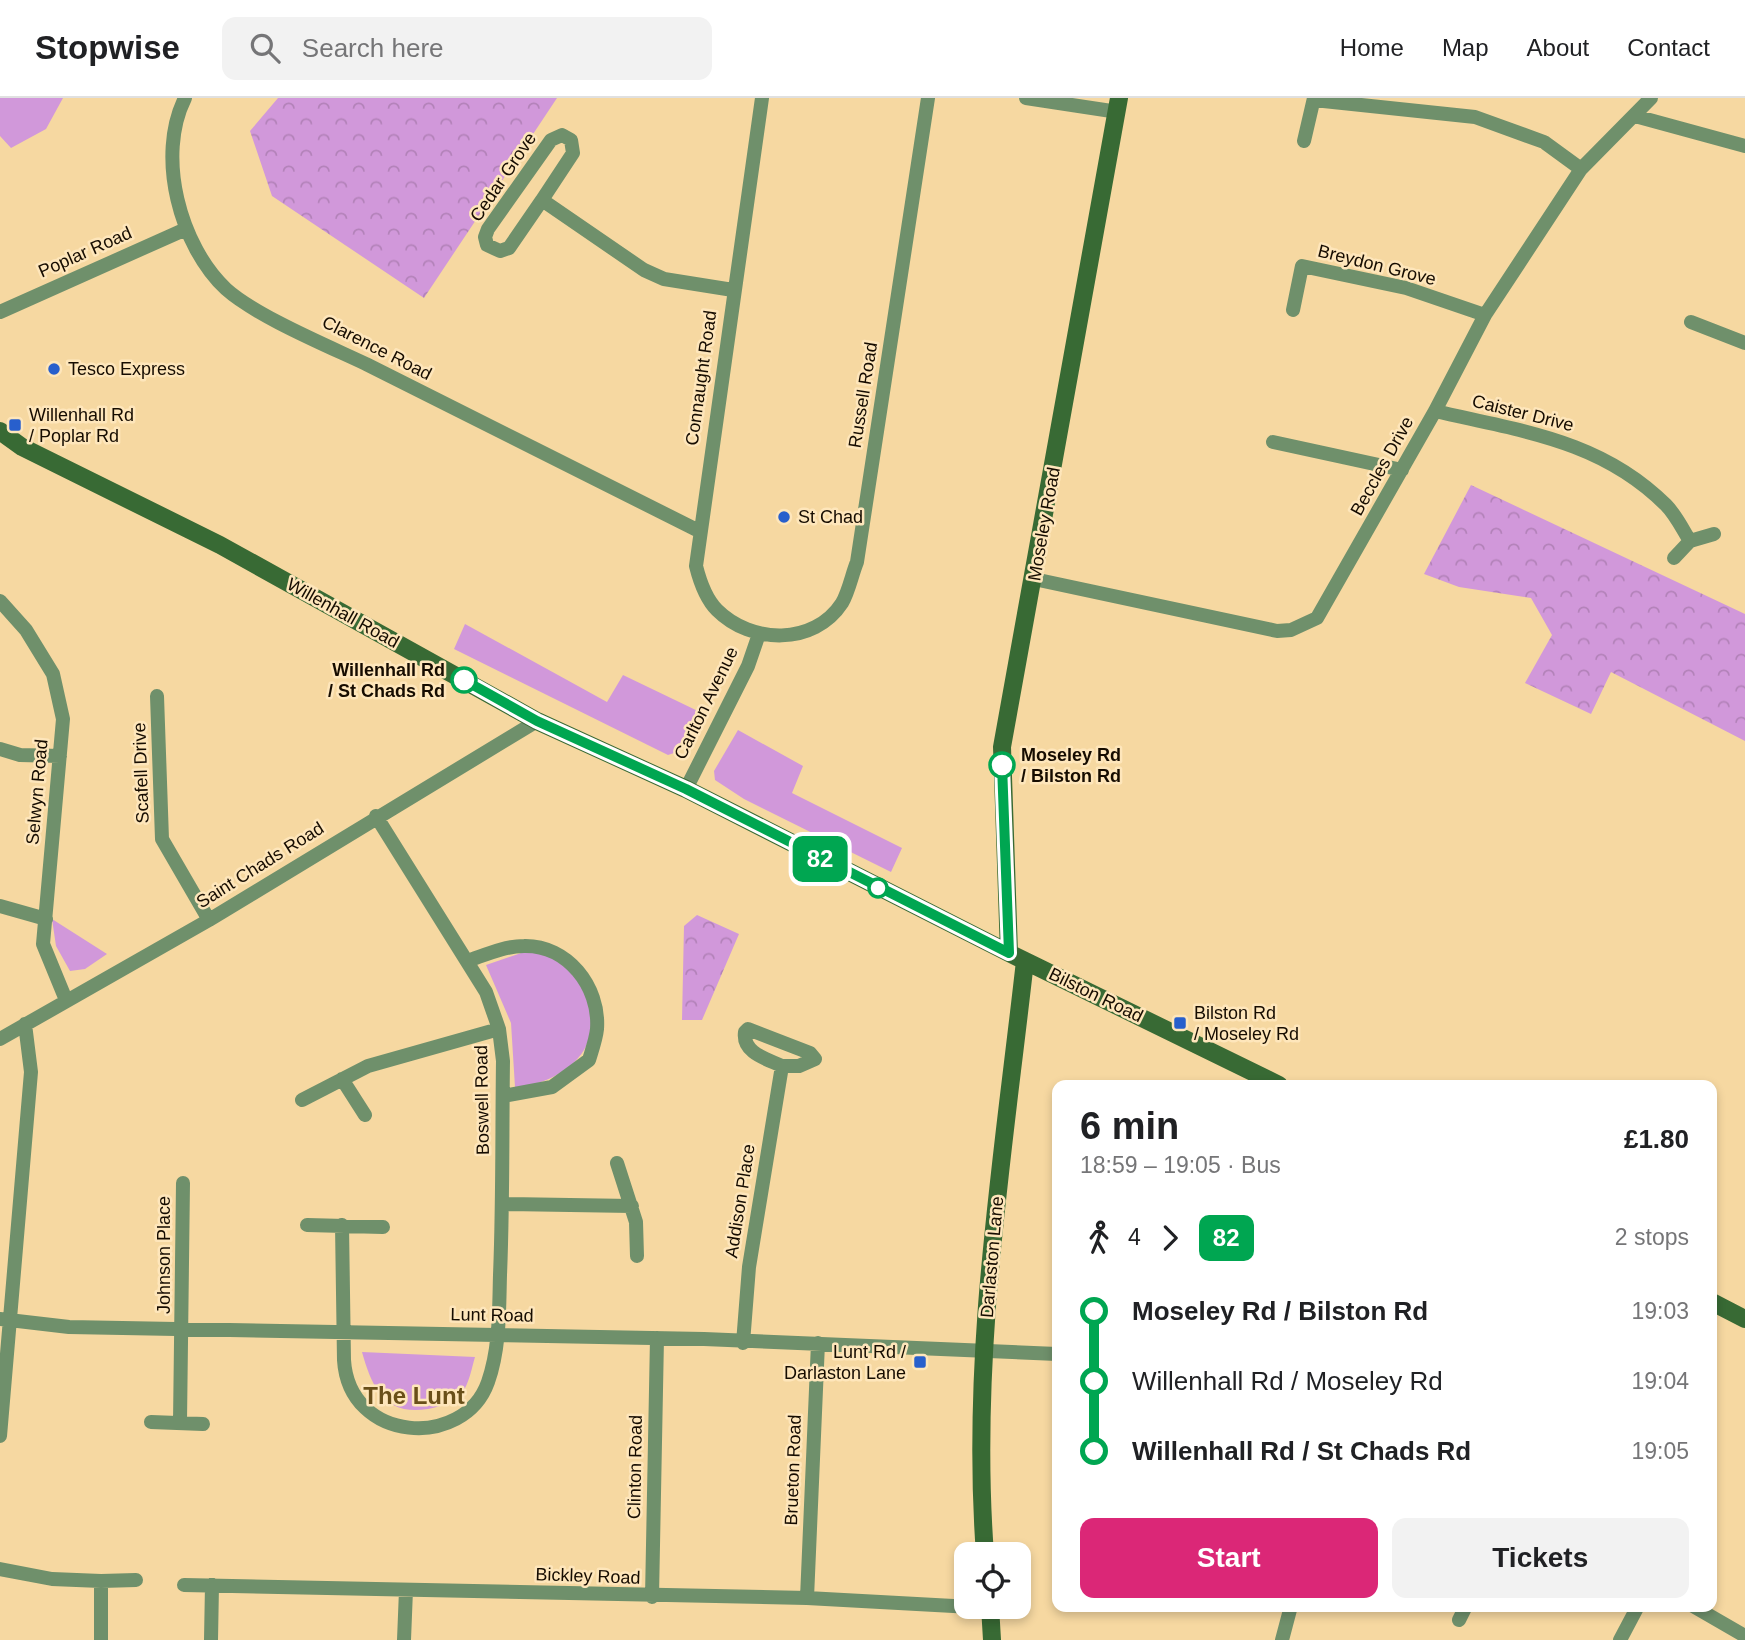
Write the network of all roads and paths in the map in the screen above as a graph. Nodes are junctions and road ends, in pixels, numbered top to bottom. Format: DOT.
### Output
graph roads {
  1 [pos="185,98"];
  2 [pos="762,98"];
  3 [pos="928,98"];
  4 [pos="1026,98"];
  5 [pos="1651,98"];
  6 [pos="1314,99"];
  7 [pos="1119,105"];
  8 [pos="1635,116"];
  9 [pos="1304,141"];
  10 [pos="1745,146"];
  11 [pos="1581,169"];
  12 [pos="541,201"];
  13 [pos="186,229"];
  14 [pos="733,290"];
  15 [pos="1293,310"];
  16 [pos="0,312"];
  17 [pos="1485,315"];
  18 [pos="1691,322"];
  19 [pos="1745,344"];
  20 [pos="1435,411"];
  21 [pos="0,432"];
  22 [pos="1273,442"];
  23 [pos="1402,470"];
  24 [pos="699,531"];
  25 [pos="1714,534"];
  26 [pos="1690,541"];
  27 [pos="1674,558"];
  28 [pos="1034,579"];
  29 [pos="0,601"];
  30 [pos="759,634"];
  31 [pos="157,696"];
  32 [pos="537,721"];
  33 [pos="0,750"];
  34 [pos="60,756"];
  35 [pos="686,789"];
  36 [pos="376,816"];
  37 [pos="0,906"];
  38 [pos="46,919"];
  39 [pos="209,920"];
  40 [pos="1009,953"];
  41 [pos="467,961"];
  42 [pos="1025,961"];
  43 [pos="66,1000"];
  44 [pos="25,1024"];
  45 [pos="499,1029"];
  46 [pos="0,1038"];
  47 [pos="782,1066"];
  48 [pos="342,1079"];
  49 [pos="1269,1080"];
  50 [pos="503,1096"];
  51 [pos="302,1100"];
  52 [pos="365,1115"];
  53 [pos="617,1163"];
  54 [pos="183,1183"];
  55 [pos="503,1204"];
  56 [pos="632,1206"];
  57 [pos="307,1225"];
  58 [pos="342,1225"];
  59 [pos="383,1227"];
  60 [pos="637,1256"];
  61 [pos="1717,1305"];
  62 [pos="1745,1319"];
  63 [pos="5,1320"];
  64 [pos="183,1328"];
  65 [pos="344,1331"];
  66 [pos="498,1334"];
  67 [pos="657,1338"];
  68 [pos="743,1343"];
  69 [pos="818,1343"];
  70 [pos="983,1350"];
  71 [pos="1052,1354"];
  72 [pos="151,1422"];
  73 [pos="180,1422"];
  74 [pos="203,1424"];
  75 [pos="0,1436"];
  76 [pos="984,1542"];
  77 [pos="0,1569"];
  78 [pos="136,1580"];
  79 [pos="101,1581"];
  80 [pos="184,1584"];
  81 [pos="212,1585"];
  82 [pos="406,1590"];
  83 [pos="652,1597"];
  84 [pos="807,1598"];
  85 [pos="954,1605"];
  86 [pos="1289,1612"];
  87 [pos="1463,1612"];
  88 [pos="1635,1612"];
  89 [pos="1703,1612"];
  90 [pos="991,1619"];
  91 [pos="1459,1620"];
  92 [pos="1745,1636"];
  93 [pos="101,1640"];
  94 [pos="211,1640"];
  95 [pos="404,1640"];
  96 [pos="992,1640"];
  97 [pos="1282,1640"];
  98 [pos="1620,1640"];
  1 -- 13 [label="street, Clarence Road"];
  2 -- 14 [label="street, Connaught Road"];
  3 -- 30 [label="street, Russell Road"];
  4 -- 7 [label="street"];
  5 -- 8 [label="street, Beccles Drive"];
  6 -- 9 [label="street"];
  6 -- 11 [label="street"];
  7 -- 28 [label="street, Moseley Road"];
  8 -- 10 [label="street"];
  8 -- 11 [label="street, Beccles Drive"];
  11 -- 17 [label="street, Beccles Drive"];
  12 -- 12 [label="street, Cedar Grove"];
  12 -- 14 [label="street"];
  13 -- 16 [label="street, Poplar Road"];
  13 -- 24 [label="street, Clarence Road"];
  14 -- 24 [label="street, Connaught Road"];
  15 -- 17 [label="street, Breydon Grove"];
  17 -- 20 [label="street, Beccles Drive"];
  18 -- 19 [label="street"];
  20 -- 23 [label="street, Beccles Drive"];
  20 -- 26 [label="street, Caister Drive"];
  21 -- 32 [label="street, Willenhall Road"];
  22 -- 23 [label="street"];
  23 -- 28 [label="street, Beccles Drive"];
  24 -- 30 [label="street, Connaught Road"];
  25 -- 26 [label="street"];
  26 -- 27 [label="street"];
  28 -- 40 [label="street, Moseley Road"];
  29 -- 34 [label="street, Selwyn Road"];
  30 -- 35 [label="street, Carlton Avenue"];
  31 -- 39 [label="street, Scafell Drive"];
  32 -- 35 [label="street, Willenhall Road"];
  32 -- 36 [label="street, Saint Chads Road"];
  33 -- 34 [label="street"];
  34 -- 38 [label="street, Selwyn Road"];
  35 -- 40 [label="street, Willenhall Road"];
  36 -- 39 [label="street, Saint Chads Road"];
  36 -- 41 [label="street, Boswell Road"];
  37 -- 38 [label="street"];
  38 -- 43 [label="street, Selwyn Road"];
  39 -- 43 [label="street, Saint Chads Road"];
  40 -- 42 [label="street, Willenhall Road"];
  41 -- 45 [label="street, Boswell Road"];
  41 -- 50 [label="street"];
  42 -- 49 [label="street, Bilston Road"];
  42 -- 70 [label="street, Darlaston Lane"];
  43 -- 44 [label="street, Saint Chads Road"];
  44 -- 46 [label="street, Saint Chads Road"];
  44 -- 63 [label="street"];
  45 -- 48 [label="street"];
  45 -- 50 [label="street, Boswell Road"];
  47 -- 68 [label="street, Addison Place"];
  48 -- 51 [label="street"];
  48 -- 52 [label="street"];
  50 -- 55 [label="street, Boswell Road"];
  53 -- 56 [label="street"];
  54 -- 64 [label="street, Johnson Place"];
  55 -- 56 [label="street"];
  55 -- 66 [label="street, Boswell Road"];
  56 -- 60 [label="street"];
  57 -- 58 [label="street"];
  58 -- 59 [label="street"];
  58 -- 65 [label="street, Boswell Road"];
  61 -- 62 [label="street"];
  63 -- 64 [label="street, Lunt Road"];
  63 -- 75 [label="street"];
  64 -- 65 [label="street, Lunt Road"];
  64 -- 73 [label="street, Johnson Place"];
  65 -- 66 [label="street, Lunt Road"];
  65 -- 66 [label="street, Boswell Road"];
  66 -- 67 [label="street, Lunt Road"];
  67 -- 68 [label="street, Lunt Road"];
  67 -- 83 [label="street, Clinton Road"];
  68 -- 69 [label="street, Lunt Road"];
  69 -- 70 [label="street, Lunt Road"];
  69 -- 84 [label="street, Brueton Road"];
  70 -- 71 [label="street, Lunt Road"];
  70 -- 76 [label="street, Darlaston Lane"];
  72 -- 73 [label="street"];
  73 -- 74 [label="street"];
  77 -- 79 [label="street"];
  78 -- 79 [label="street"];
  79 -- 93 [label="street"];
  80 -- 81 [label="street, Bickley Road"];
  81 -- 82 [label="street, Bickley Road"];
  81 -- 94 [label="street"];
  82 -- 83 [label="street, Bickley Road"];
  82 -- 95 [label="street"];
  83 -- 84 [label="street, Bickley Road"];
  84 -- 85 [label="street, Bickley Road"];
  86 -- 97 [label="street"];
  87 -- 91 [label="street"];
  88 -- 98 [label="street"];
  89 -- 92 [label="street"];
  90 -- 96 [label="street"];
}
